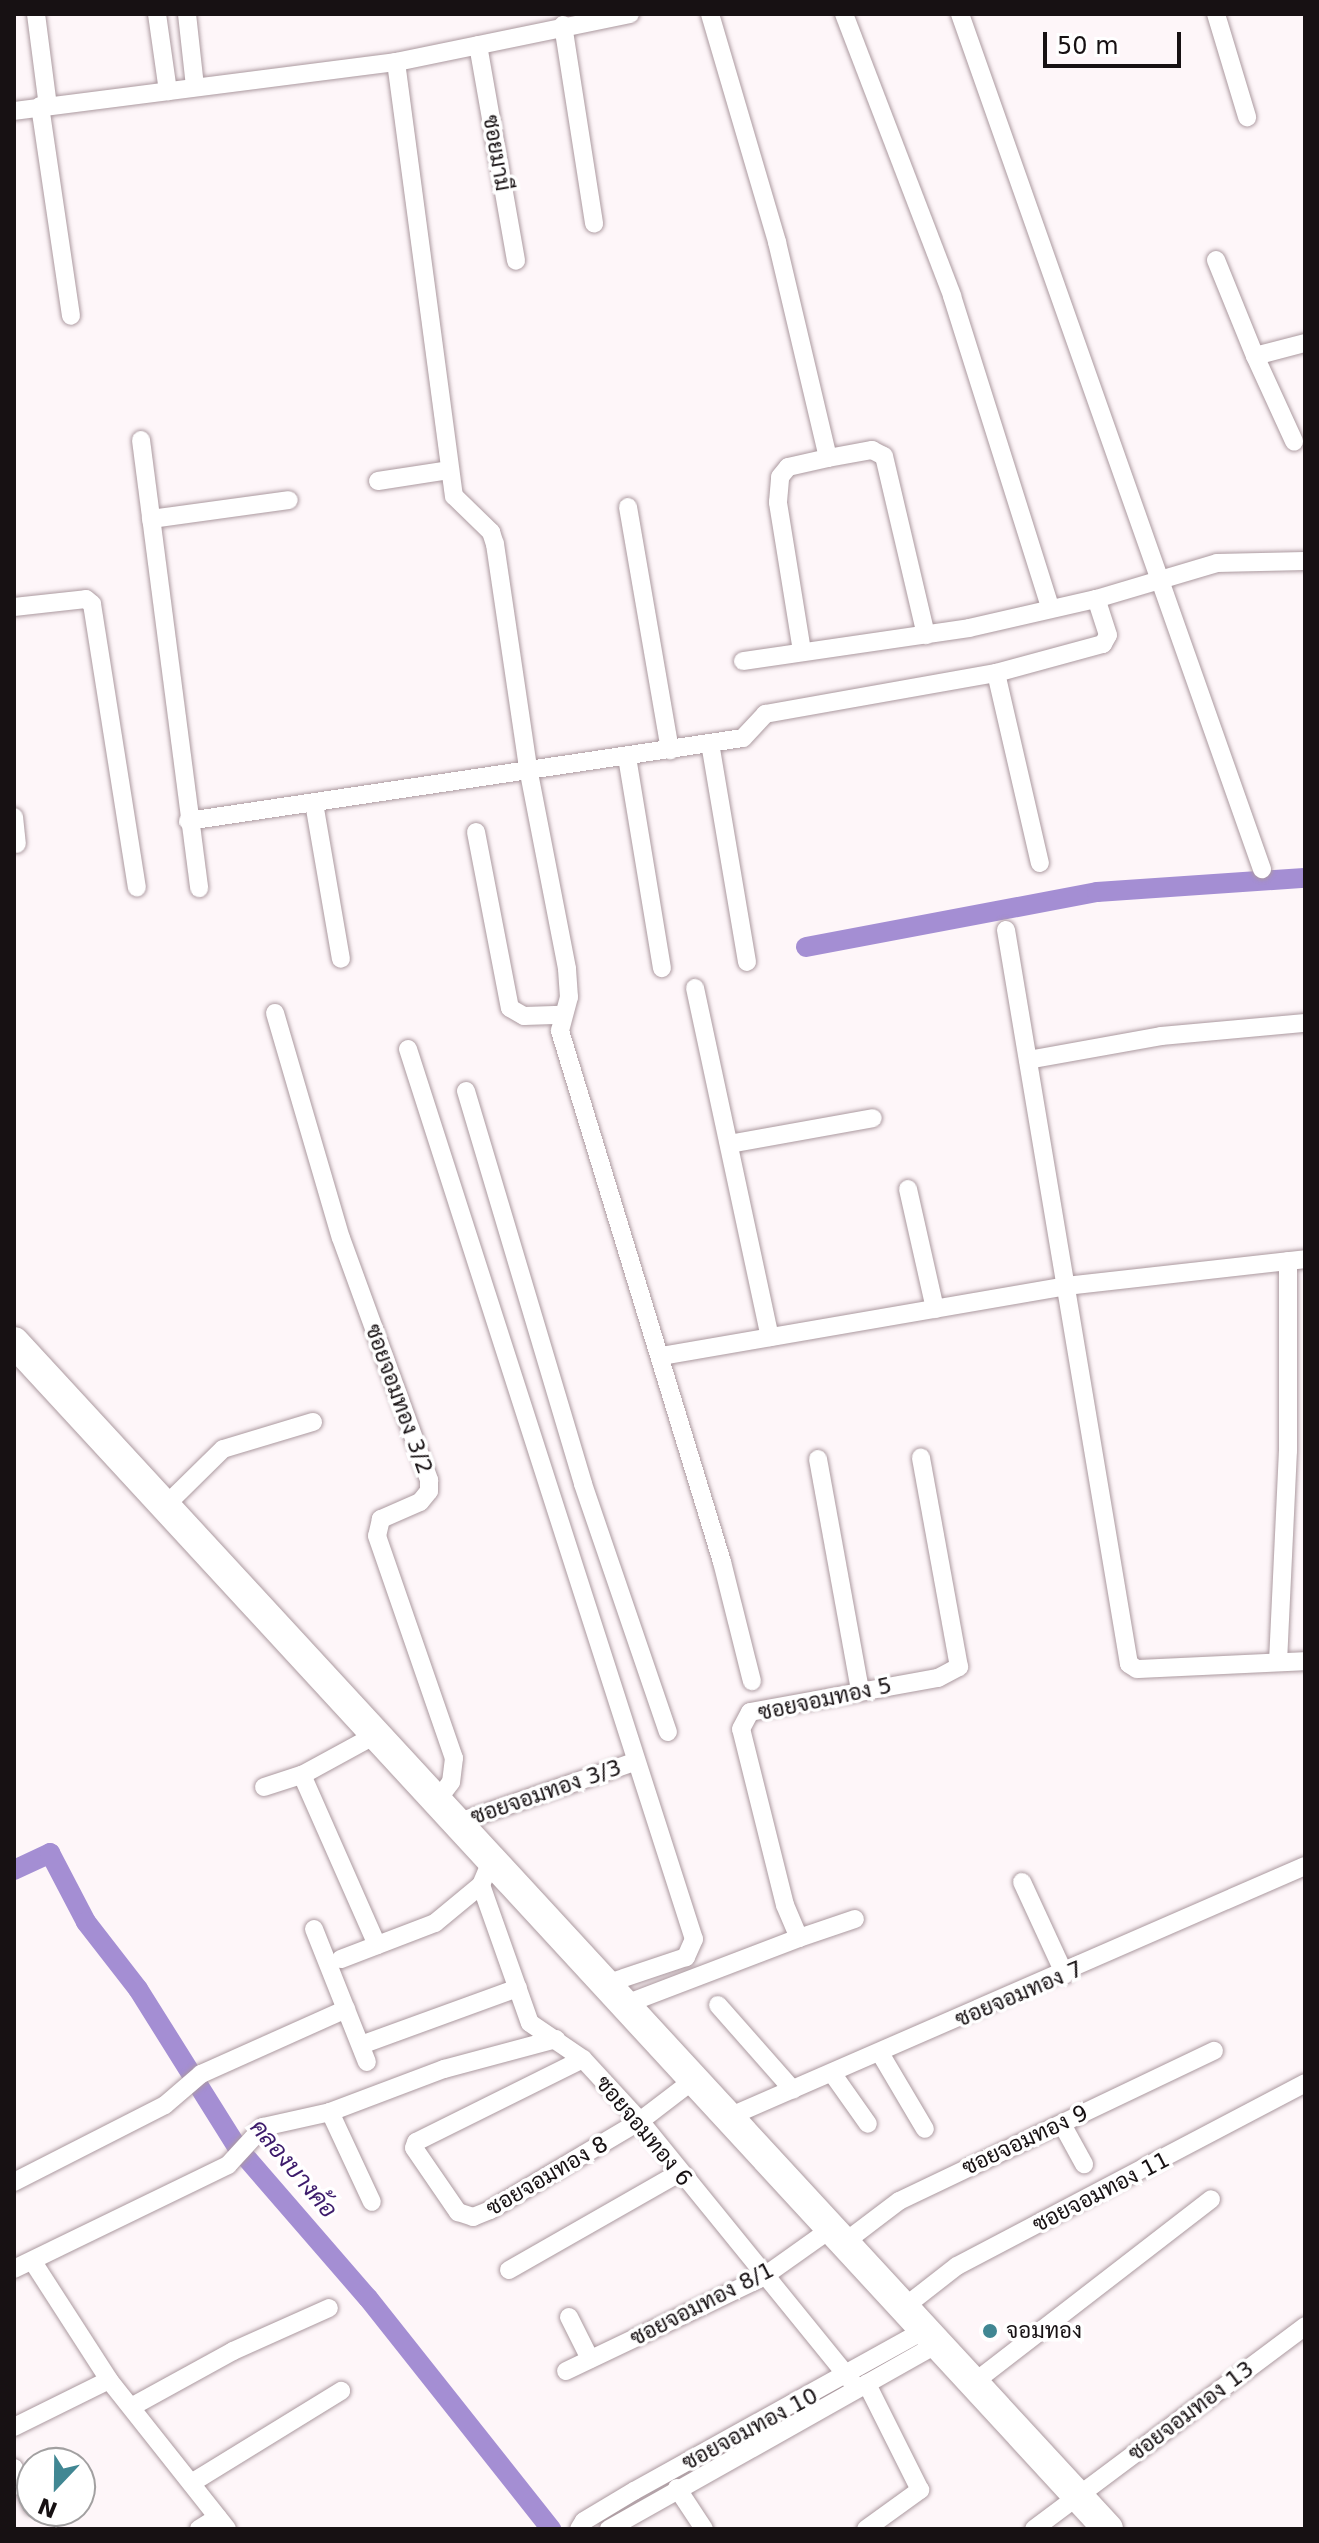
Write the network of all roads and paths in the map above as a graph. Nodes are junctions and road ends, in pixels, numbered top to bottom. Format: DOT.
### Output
graph roads {
  1 [pos="36,14"];
  2 [pos="157,14"];
  3 [pos="187,14"];
  4 [pos="630,14"];
  5 [pos="710,14"];
  6 [pos="844,14"];
  7 [pos="960,14"];
  8 [pos="1216,14"];
  9 [pos="563,25"];
  10 [pos="478,45"];
  11 [pos="396,62"];
  12 [pos="195,87"];
  13 [pos="168,91"];
  14 [pos="44,106"];
  15 [pos="14,111"];
  16 [pos="1247,117"];
  17 [pos="594,224"];
  18 [pos="1216,260"];
  19 [pos="516,261"];
  20 [pos="71,316"];
  21 [pos="1305,343"];
  22 [pos="1255,356"];
  23 [pos="141,440"];
  24 [pos="1294,441"];
  25 [pos="828,458"];
  26 [pos="450,470"];
  27 [pos="378,481"];
  28 [pos="289,500"];
  29 [pos="628,507"];
  30 [pos="151,519"];
  31 [pos="1305,561"];
  32 [pos="1160,580"];
  33 [pos="1096,599"];
  34 [pos="1050,606"];
  35 [pos="14,607"];
  36 [pos="926,635"];
  37 [pos="802,651"];
  38 [pos="743,661"];
  39 [pos="996,673"];
  40 [pos="710,743"];
  41 [pos="670,750"];
  42 [pos="627,757"];
  43 [pos="529,773"];
  44 [pos="314,803"];
  45 [pos="14,817"];
  46 [pos="188,821"];
  47 [pos="476,832"];
  48 [pos="17,844"];
  49 [pos="1040,863"];
  50 [pos="1262,869"];
  51 [pos="137,887"];
  52 [pos="199,888"];
  53 [pos="1006,930"];
  54 [pos="341,959"];
  55 [pos="747,962"];
  56 [pos="662,968"];
  57 [pos="695,988"];
  58 [pos="275,1013"];
  59 [pos="562,1015"];
  60 [pos="1305,1023"];
  61 [pos="408,1049"];
  62 [pos="1028,1060"];
  63 [pos="466,1091"];
  64 [pos="873,1118"];
  65 [pos="729,1144"];
  66 [pos="908,1189"];
  67 [pos="1296,1260"];
  68 [pos="1066,1286"];
  69 [pos="935,1309"];
  70 [pos="770,1337"];
  71 [pos="14,1342"];
  72 [pos="661,1356"];
  73 [pos="313,1422"];
  74 [pos="1296,1450"];
  75 [pos="921,1457"];
  76 [pos="818,1459"];
  77 [pos="583,1484"];
  78 [pos="550,1495"];
  79 [pos="166,1505"];
  80 [pos="1305,1661"];
  81 [pos="1278,1662"];
  82 [pos="752,1681"];
  83 [pos="860,1690"];
  84 [pos="668,1732"];
  85 [pos="379,1733"];
  86 [pos="634,1762"];
  87 [pos="302,1775"];
  88 [pos="264,1787"];
  89 [pos="438,1799"];
  90 [pos="459,1822"];
  91 [pos="1305,1866"];
  92 [pos="486,1872"];
  93 [pos="1022,1882"];
  94 [pos="855,1919"];
  95 [pos="314,1929"];
  96 [pos="799,1938"];
  97 [pos="377,1945"];
  98 [pos="341,1959"];
  99 [pos="1065,1975"];
  100 [pos="518,1988"];
  101 [pos="616,1994"];
  102 [pos="718,2005"];
  103 [pos="346,2009"];
  104 [pos="556,2039"];
  105 [pos="1214,2051"];
  106 [pos="880,2053"];
  107 [pos="583,2059"];
  108 [pos="832,2073"];
  109 [pos="696,2078"];
  110 [pos="1305,2083"];
  111 [pos="793,2090"];
  112 [pos="330,2112"];
  113 [pos="731,2116"];
  114 [pos="640,2121"];
  115 [pos="868,2124"];
  116 [pos="1062,2124"];
  117 [pos="925,2129"];
  118 [pos="1084,2164"];
  119 [pos="679,2173"];
  120 [pos="14,2182"];
  121 [pos="1211,2199"];
  122 [pos="372,2202"];
  123 [pos="838,2235"];
  124 [pos="33,2262"];
  125 [pos="14,2269"];
  126 [pos="509,2270"];
  127 [pos="763,2277"];
  128 [pos="329,2308"];
  129 [pos="903,2308"];
  130 [pos="569,2317"];
  131 [pos="1305,2326"];
  132 [pos="930,2338"];
  133 [pos="590,2359"];
  134 [pos="566,2371"];
  135 [pos="109,2380"];
  136 [pos="857,2383"];
  137 [pos="972,2384"];
  138 [pos="341,2391"];
  139 [pos="133,2406"];
  140 [pos="14,2427"];
  141 [pos="193,2482"];
  142 [pos="677,2488"];
  143 [pos="1077,2497"];
  144 [pos="222,2523"];
  145 [pos="199,2529"];
  146 [pos="579,2529"];
  147 [pos="609,2529"];
  148 [pos="704,2529"];
  149 [pos="866,2529"];
  150 [pos="1034,2529"];
  151 [pos="1108,2529"];
  1 -- 14 [label="street"];
  2 -- 13 [label="street"];
  3 -- 12 [label="street"];
  4 -- 9 [label="street"];
  5 -- 25 [label="street"];
  6 -- 34 [label="street"];
  7 -- 32 [label="street"];
  8 -- 16 [label="street"];
  9 -- 10 [label="street"];
  9 -- 17 [label="street"];
  10 -- 11 [label="street"];
  10 -- 19 [label="street, ซอยมามี"];
  11 -- 12 [label="street"];
  11 -- 26 [label="street"];
  12 -- 13 [label="street"];
  13 -- 14 [label="street"];
  14 -- 15 [label="street"];
  14 -- 20 [label="street"];
  18 -- 22 [label="street"];
  21 -- 22 [label="street"];
  22 -- 24 [label="street"];
  23 -- 30 [label="street"];
  25 -- 36 [label="street"];
  25 -- 37 [label="street"];
  26 -- 27 [label="street"];
  26 -- 43 [label="street"];
  28 -- 30 [label="street"];
  29 -- 41 [label="street"];
  30 -- 46 [label="street"];
  31 -- 32 [label="street"];
  32 -- 33 [label="street"];
  32 -- 50 [label="street"];
  33 -- 34 [label="street"];
  33 -- 39 [label="street"];
  34 -- 36 [label="street"];
  35 -- 51 [label="street"];
  36 -- 37 [label="street"];
  37 -- 38 [label="street"];
  39 -- 40 [label="street"];
  39 -- 49 [label="street"];
  40 -- 41 [label="street"];
  40 -- 55 [label="street"];
  41 -- 42 [label="street"];
  42 -- 43 [label="street"];
  42 -- 56 [label="street"];
  43 -- 44 [label="street"];
  43 -- 59 [label="street"];
  44 -- 46 [label="street"];
  44 -- 54 [label="street"];
  45 -- 48 [label="street"];
  46 -- 52 [label="street"];
  47 -- 59 [label="street"];
  53 -- 62 [label="street"];
  57 -- 65 [label="street"];
  58 -- 89 [label="street, ซอยจอมทอง 3/2"];
  59 -- 72 [label="street"];
  60 -- 62 [label="street"];
  61 -- 78 [label="street"];
  62 -- 68 [label="street"];
  63 -- 77 [label="street"];
  64 -- 65 [label="street"];
  65 -- 70 [label="street"];
  66 -- 69 [label="street"];
  67 -- 68 [label="street"];
  67 -- 74 [label="street"];
  68 -- 69 [label="street"];
  68 -- 81 [label="street"];
  69 -- 70 [label="street"];
  70 -- 72 [label="street"];
  71 -- 79 [label="main road"];
  72 -- 82 [label="street"];
  73 -- 79 [label="street"];
  74 -- 81 [label="street"];
  75 -- 83 [label="street, ซอยจอมทอง 5"];
  76 -- 83 [label="street"];
  77 -- 78 [label="street"];
  77 -- 84 [label="street"];
  78 -- 86 [label="street"];
  79 -- 85 [label="main road"];
  80 -- 81 [label="street"];
  83 -- 96 [label="street, ซอยจอมทอง 5"];
  85 -- 87 [label="street"];
  85 -- 89 [label="main road"];
  86 -- 90 [label="street, ซอยจอมทอง 3/3"];
  86 -- 101 [label="street"];
  87 -- 88 [label="street"];
  87 -- 97 [label="street"];
  89 -- 90 [label="main road"];
  90 -- 92 [label="main road"];
  91 -- 99 [label="street, ซอยจอมทอง 7"];
  92 -- 97 [label="street"];
  92 -- 100 [label="street, ซอยจอมทอง 6"];
  92 -- 101 [label="main road"];
  93 -- 99 [label="street"];
  94 -- 96 [label="street"];
  95 -- 103 [label="street"];
  96 -- 101 [label="street"];
  97 -- 98 [label="street"];
  99 -- 106 [label="street, ซอยจอมทอง 7"];
  100 -- 103 [label="street"];
  100 -- 104 [label="street, ซอยจอมทอง 6"];
  101 -- 109 [label="main road"];
  102 -- 111 [label="street"];
  103 -- 120 [label="street"];
  104 -- 107 [label="street, ซอยจอมทอง 6"];
  104 -- 112 [label="street"];
  105 -- 116 [label="street, ซอยจอมทอง 9"];
  106 -- 108 [label="street, ซอยจอมทอง 7"];
  106 -- 117 [label="street"];
  107 -- 114 [label="street, ซอยจอมทอง 6"];
  107 -- 114 [label="street, ซอยจอมทอง 8"];
  108 -- 111 [label="street, ซอยจอมทอง 7"];
  108 -- 115 [label="street"];
  109 -- 113 [label="main road"];
  109 -- 114 [label="street, ซอยจอมทอง 8"];
  110 -- 129 [label="street, ซอยจอมทอง 11"];
  111 -- 113 [label="street, ซอยจอมทอง 7"];
  112 -- 122 [label="street"];
  112 -- 124 [label="street"];
  113 -- 123 [label="main road"];
  114 -- 119 [label="street, ซอยจอมทอง 6"];
  116 -- 118 [label="street"];
  116 -- 123 [label="street, ซอยจอมทอง 9"];
  119 -- 126 [label="street"];
  119 -- 127 [label="street, ซอยจอมทอง 6"];
  121 -- 137 [label="street"];
  123 -- 127 [label="street, ซอยจอมทอง 8/1"];
  123 -- 129 [label="main road"];
  124 -- 125 [label="street"];
  124 -- 135 [label="street"];
  127 -- 133 [label="street, ซอยจอมทอง 8/1"];
  127 -- 136 [label="street, ซอยจอมทอง 6"];
  128 -- 139 [label="street"];
  129 -- 132 [label="main road"];
  130 -- 133 [label="street"];
  131 -- 143 [label="street, ซอยจอมทอง 13"];
  132 -- 136 [label="street"];
  132 -- 137 [label="main road"];
  133 -- 134 [label="street, ซอยจอมทอง 8/1"];
  135 -- 139 [label="street"];
  135 -- 140 [label="street"];
  136 -- 142 [label="street"];
  136 -- 146 [label="street, ซอยจอมทอง 10"];
  136 -- 149 [label="street, ซอยจอมทอง 6"];
  137 -- 143 [label="main road"];
  138 -- 141 [label="street"];
  139 -- 141 [label="street"];
  141 -- 144 [label="street"];
  142 -- 147 [label="street"];
  142 -- 148 [label="street"];
  143 -- 150 [label="street, ซอยจอมทอง 13"];
  143 -- 151 [label="main road"];
  144 -- 145 [label="street"];
}
